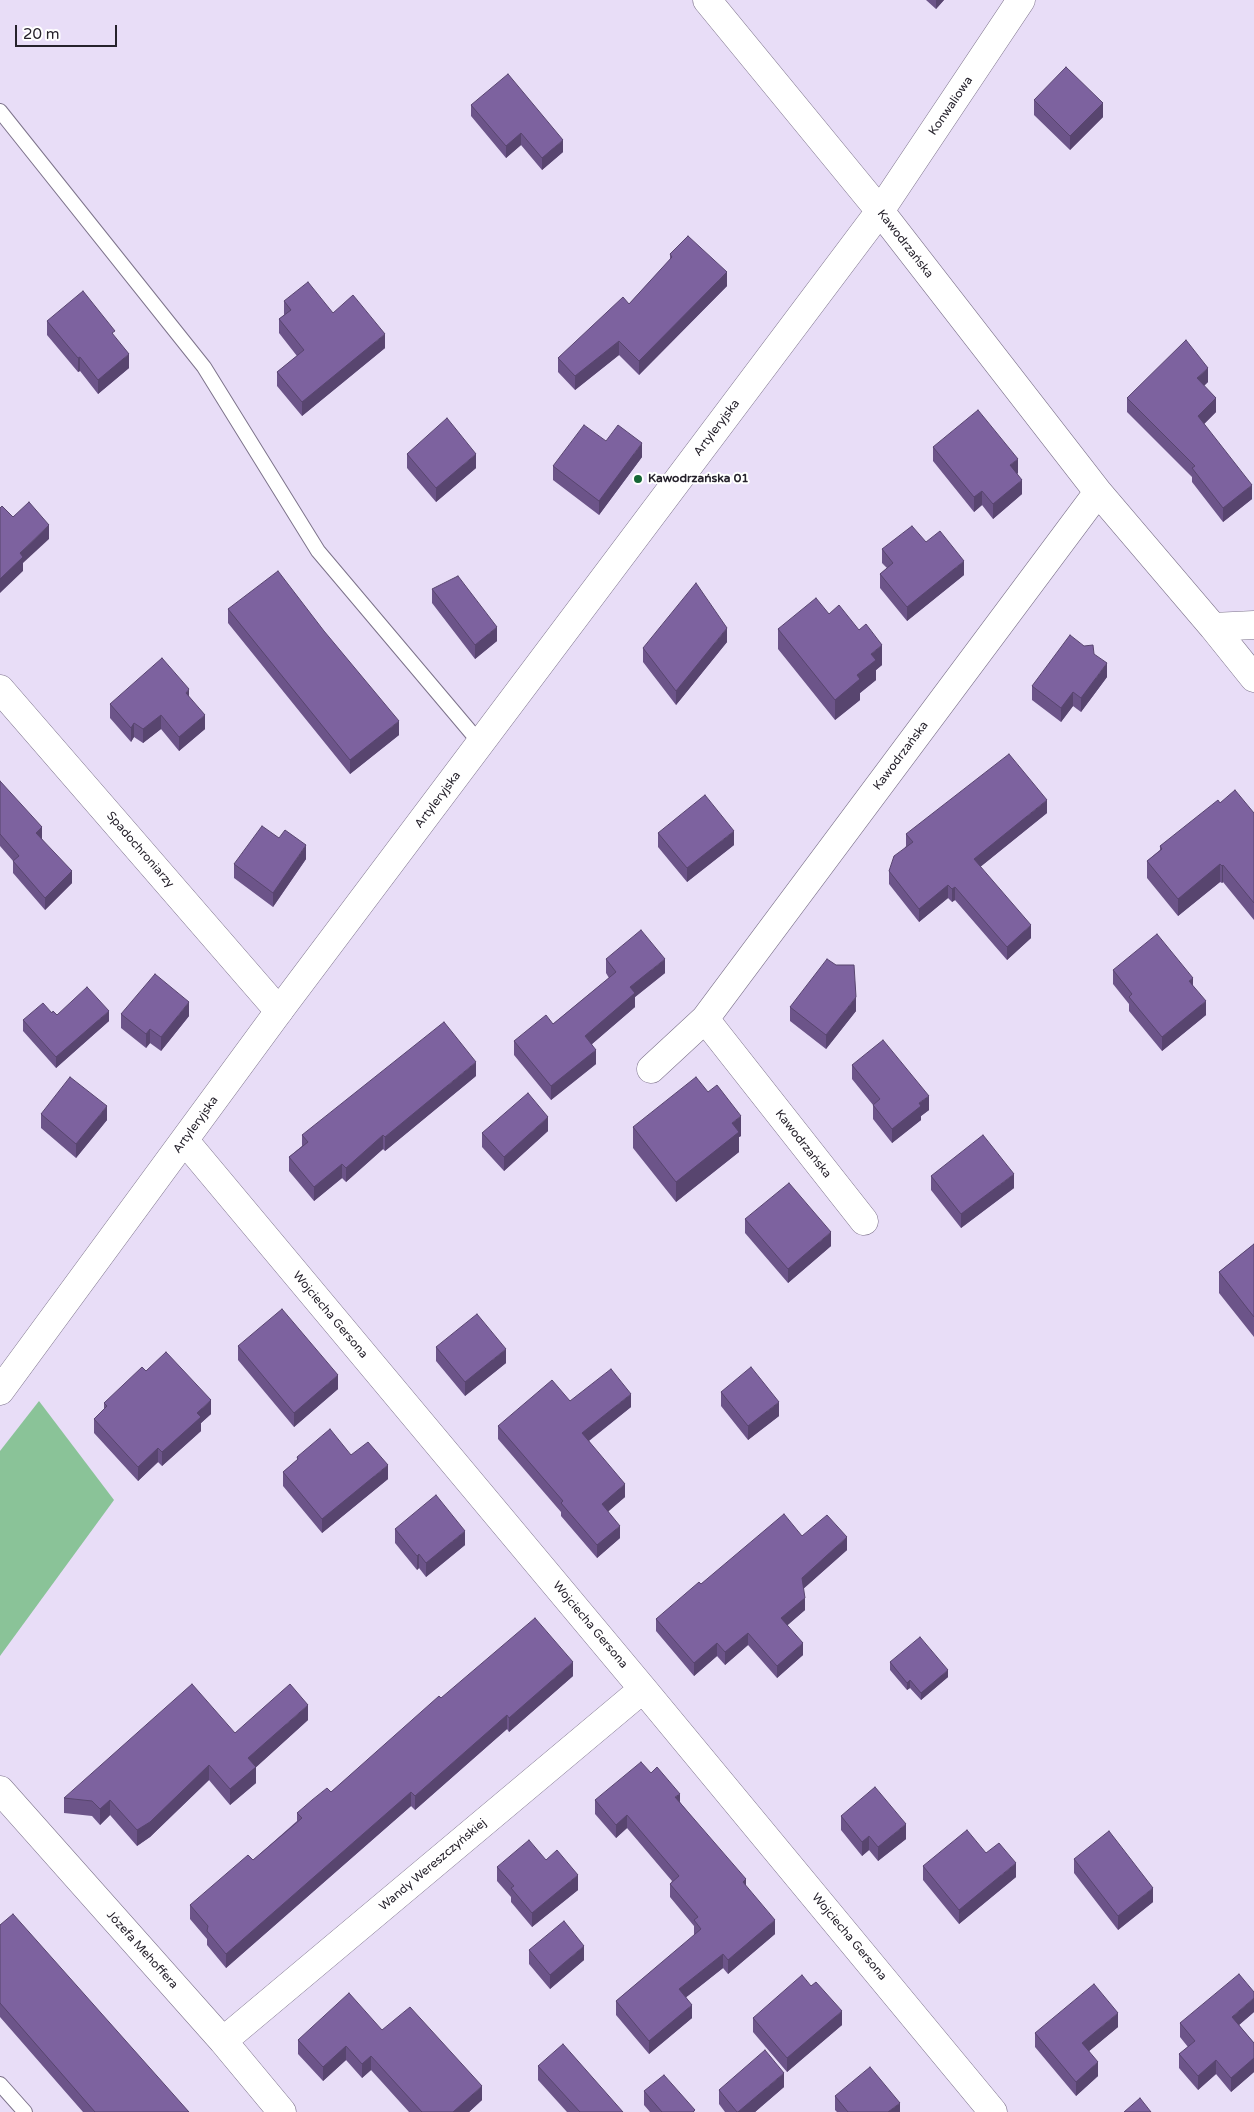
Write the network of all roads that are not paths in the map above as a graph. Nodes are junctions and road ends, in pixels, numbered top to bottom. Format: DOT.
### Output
graph roads {
  1 [pos="707,0"];
  2 [pos="1021,0"];
  3 [pos="0,111"];
  4 [pos="880,211"];
  5 [pos="1098,492"];
  6 [pos="1254,625"];
  7 [pos="1213,627"];
  8 [pos="1254,678"];
  9 [pos="0,689"];
  10 [pos="480,743"];
  11 [pos="279,1011"];
  12 [pos="705,1019"];
  13 [pos="652,1069"];
  14 [pos="185,1141"];
  15 [pos="864,1221"];
  16 [pos="0,1391"];
  17 [pos="644,1688"];
  18 [pos="0,1790"];
  19 [pos="223,2041"];
  20 [pos="0,2084"];
  21 [pos="24,2112"];
  22 [pos="282,2112"];
  23 [pos="993,2112"];
  1 -- 4 [label="street, Kawodrzańska"];
  2 -- 4 [label="street, Konwaliowa"];
  3 -- 10 [label="lane"];
  4 -- 5 [label="street, Kawodrzańska"];
  4 -- 10 [label="street, Artyleryjska"];
  5 -- 7 [label="street, Kawodrzańska"];
  5 -- 12 [label="street, Kawodrzańska"];
  6 -- 7 [label="street"];
  7 -- 8 [label="street, Kawodrzańska"];
  9 -- 11 [label="street, Spadochroniarzy"];
  10 -- 11 [label="street, Artyleryjska"];
  11 -- 14 [label="street, Artyleryjska"];
  12 -- 13 [label="street, Kawodrzańska"];
  12 -- 15 [label="street, Kawodrzańska"];
  14 -- 16 [label="street, Artyleryjska"];
  14 -- 17 [label="street, Wojciecha Gersona"];
  17 -- 19 [label="street, Wandy Wereszczyńskiej"];
  17 -- 23 [label="street, Wojciecha Gersona"];
  18 -- 19 [label="street, Józefa Mehoffera"];
  19 -- 22 [label="street, Józefa Mehoffera"];
  20 -- 21 [label="lane"];
}
